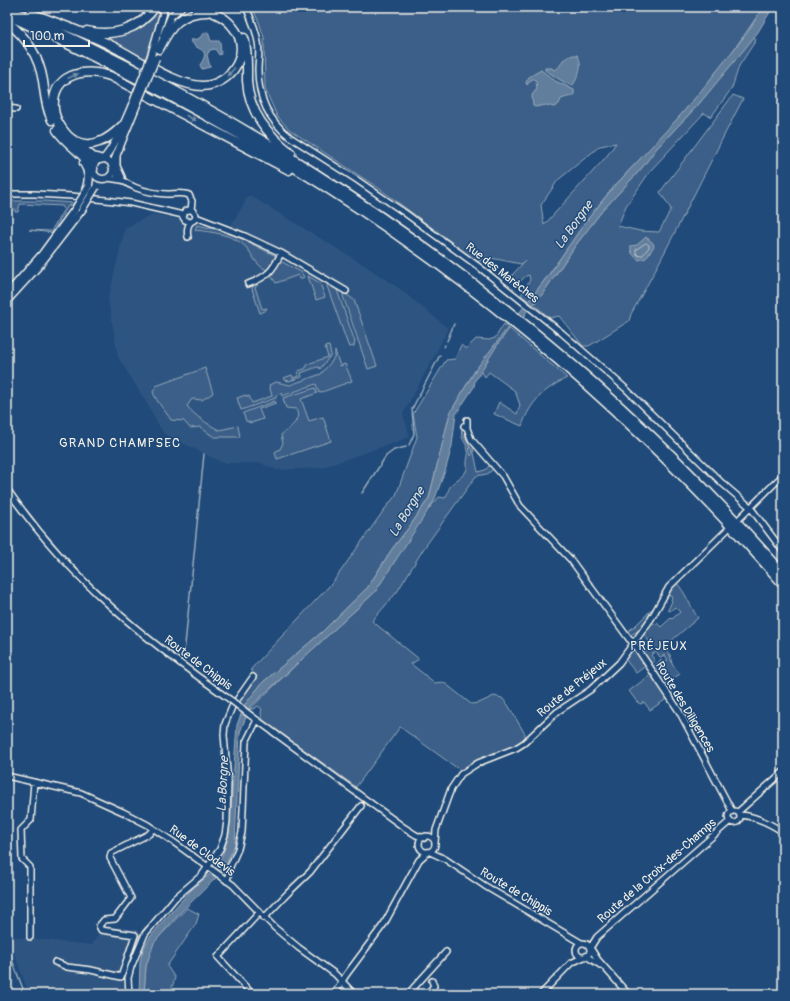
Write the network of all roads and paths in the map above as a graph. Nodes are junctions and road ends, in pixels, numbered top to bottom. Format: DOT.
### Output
graph roads {
  1 [pos="15,7"];
  2 [pos="155,7"];
  3 [pos="181,7"];
  4 [pos="196,7"];
  5 [pos="246,7"];
  6 [pos="7,8"];
  7 [pos="163,9"];
  8 [pos="212,9"];
  9 [pos="7,15"];
  10 [pos="7,22"];
  11 [pos="59,24"];
  12 [pos="160,49"];
  13 [pos="153,57"];
  14 [pos="136,101"];
  15 [pos="7,108"];
  16 [pos="16,108"];
  17 [pos="122,126"];
  18 [pos="73,144"];
  19 [pos="118,151"];
  20 [pos="102,159"];
  21 [pos="113,167"];
  22 [pos="93,171"];
  23 [pos="314,172"];
  24 [pos="105,178"];
  25 [pos="121,180"];
  26 [pos="130,185"];
  27 [pos="90,187"];
  28 [pos="7,194"];
  29 [pos="348,202"];
  30 [pos="190,210"];
  31 [pos="183,215"];
  32 [pos="196,217"];
  33 [pos="190,222"];
  34 [pos="188,237"];
  35 [pos="281,253"];
  36 [pos="248,284"];
  37 [pos="346,291"];
  38 [pos="481,293"];
  39 [pos="7,294"];
  40 [pos="7,301"];
  41 [pos="550,349"];
  42 [pos="467,420"];
  43 [pos="783,475"];
  44 [pos="7,489"];
  45 [pos="750,508"];
  46 [pos="740,518"];
  47 [pos="727,530"];
  48 [pos="783,551"];
  49 [pos="783,573"];
  50 [pos="783,584"];
  51 [pos="633,642"];
  52 [pos="253,677"];
  53 [pos="257,720"];
  54 [pos="783,772"];
  55 [pos="7,776"];
  56 [pos="34,782"];
  57 [pos="361,806"];
  58 [pos="732,811"];
  59 [pos="739,814"];
  60 [pos="730,821"];
  61 [pos="402,826"];
  62 [pos="437,826"];
  63 [pos="153,828"];
  64 [pos="783,832"];
  65 [pos="425,837"];
  66 [pos="435,843"];
  67 [pos="420,846"];
  68 [pos="429,852"];
  69 [pos="419,860"];
  70 [pos="455,865"];
  71 [pos="208,868"];
  72 [pos="227,881"];
  73 [pos="259,913"];
  74 [pos="264,918"];
  75 [pos="568,936"];
  76 [pos="30,937"];
  77 [pos="597,937"];
  78 [pos="582,942"];
  79 [pos="576,949"];
  80 [pos="591,949"];
  81 [pos="446,952"];
  82 [pos="585,957"];
  83 [pos="55,962"];
  84 [pos="571,964"];
  85 [pos="610,973"];
  86 [pos="342,980"];
  87 [pos="432,981"];
  88 [pos="129,994"];
  89 [pos="252,994"];
  90 [pos="334,994"];
  91 [pos="354,994"];
  92 [pos="408,994"];
  93 [pos="427,994"];
  94 [pos="541,994"];
  95 [pos="628,994"];
  1 -- 11 [label="highway"];
  2 -- 11 [label="highway"];
  3 -- 12 [label="main road"];
  4 -- 8 [label="highway"];
  5 -- 45 [label="street, Rue des Marèches"];
  6 -- 23 [label="highway"];
  7 -- 13 [label="main road"];
  8 -- 11 [label="highway, one-way"];
  8 -- 12 [label="highway"];
  8 -- 23 [label="highway"];
  9 -- 29 [label="highway"];
  10 -- 18 [label="highway"];
  12 -- 13 [label="main road"];
  13 -- 14 [label="main road, bridge"];
  14 -- 17 [label="main road"];
  14 -- 19 [label="main road"];
  15 -- 16 [label="street"];
  17 -- 18 [label="highway"];
  17 -- 20 [label="main road"];
  18 -- 20 [label="highway"];
  18 -- 22 [label="highway"];
  18 -- 27 [label="highway"];
  18 -- 29 [label="highway, one-way"];
  19 -- 21 [label="main road"];
  19 -- 26 [label="street"];
  20 -- 21 [label="main road"];
  20 -- 22 [label="main road"];
  21 -- 24 [label="main road"];
  21 -- 25 [label="street"];
  22 -- 24 [label="main road"];
  22 -- 27 [label="main road"];
  23 -- 38 [label="highway"];
  24 -- 25 [label="street"];
  24 -- 27 [label="main road"];
  25 -- 26 [label="street"];
  26 -- 30 [label="street"];
  27 -- 39 [label="main road, bridge"];
  27 -- 40 [label="main road, bridge"];
  28 -- 31 [label="street"];
  29 -- 38 [label="highway"];
  30 -- 31 [label="street"];
  30 -- 32 [label="street"];
  31 -- 33 [label="street"];
  32 -- 33 [label="street"];
  32 -- 35 [label="street"];
  33 -- 34 [label="street"];
  35 -- 36 [label="street"];
  35 -- 37 [label="street"];
  38 -- 41 [label="highway"];
  41 -- 49 [label="highway"];
  41 -- 50 [label="highway"];
  42 -- 51 [label="street, Route des Diligences"];
  43 -- 45 [label="street"];
  44 -- 53 [label="street, Route de Chippis, bridge"];
  45 -- 46 [label="street"];
  45 -- 48 [label="street, Rue des Marèches"];
  47 -- 51 [label="street, Route de Préjeux"];
  51 -- 58 [label="street, Route des Diligences"];
  51 -- 62 [label="street, Route de Préjeux"];
  52 -- 71 [label="street"];
  53 -- 61 [label="street, Route de Chippis"];
  53 -- 72 [label="street"];
  54 -- 59 [label="street"];
  55 -- 56 [label="street, Rue de Clodevis"];
  56 -- 63 [label="street, Rue de Clodevis"];
  56 -- 76 [label="street"];
  57 -- 74 [label="street"];
  58 -- 59 [label="street"];
  58 -- 60 [label="street"];
  59 -- 60 [label="street"];
  59 -- 64 [label="street"];
  60 -- 77 [label="street, Route de la Croix-des-Champs"];
  61 -- 65 [label="street, Route de Chippis"];
  61 -- 67 [label="street, Route de Chippis"];
  62 -- 65 [label="street, Route de Préjeux"];
  62 -- 66 [label="street, Route de Préjeux"];
  63 -- 71 [label="street, Rue de Clodevis"];
  63 -- 83 [label="street"];
  65 -- 66 [label="street, Route de Chippis"];
  65 -- 67 [label="street"];
  66 -- 68 [label="street"];
  66 -- 70 [label="street, Route de Chippis"];
  67 -- 68 [label="street, Route de Chippis"];
  67 -- 69 [label="street"];
  68 -- 69 [label="street"];
  68 -- 70 [label="street, Route de Chippis"];
  69 -- 86 [label="street"];
  70 -- 75 [label="street, Route de Chippis"];
  71 -- 72 [label="street, Rue de Clodevis"];
  71 -- 88 [label="street"];
  72 -- 73 [label="street, Rue de Clodevis"];
  73 -- 74 [label="street, Rue de Clodevis"];
  73 -- 89 [label="street"];
  74 -- 86 [label="street, Rue de Clodevis"];
  75 -- 78 [label="street, Route de Chippis"];
  75 -- 79 [label="street, Route de Chippis"];
  77 -- 78 [label="street, Route de la Croix-des-Champs"];
  77 -- 80 [label="street, Route de la Croix-des-Champs"];
  78 -- 79 [label="street"];
  78 -- 80 [label="street"];
  79 -- 82 [label="street"];
  79 -- 84 [label="street"];
  80 -- 82 [label="street"];
  80 -- 85 [label="street"];
  81 -- 92 [label="street"];
  82 -- 84 [label="street"];
  82 -- 85 [label="street"];
  84 -- 94 [label="street"];
  85 -- 95 [label="street"];
  86 -- 90 [label="street"];
  86 -- 91 [label="street, Rue de Clodevis"];
  87 -- 93 [label="street"];
}
